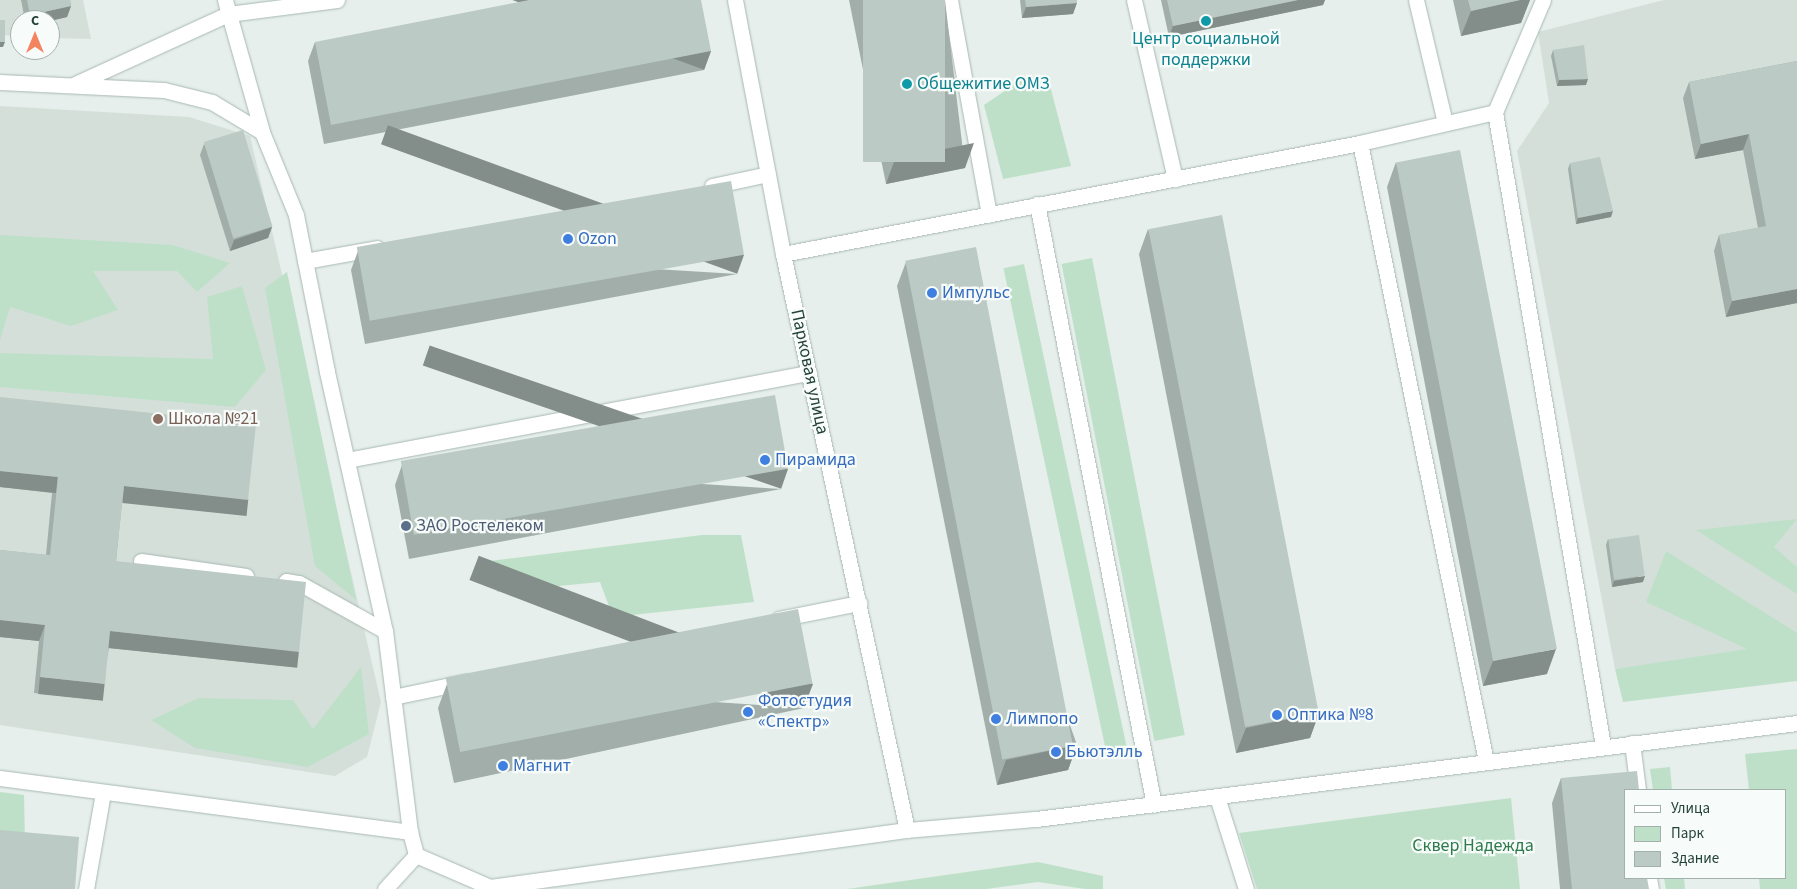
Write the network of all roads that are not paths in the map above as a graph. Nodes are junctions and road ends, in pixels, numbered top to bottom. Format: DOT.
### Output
graph roads {
  1 [pos="337,0"];
  2 [pos="735,0"];
  3 [pos="950,0"];
  4 [pos="1134,0"];
  5 [pos="1416,0"];
  6 [pos="1543,0"];
  7 [pos="227,7"];
  8 [pos="0,82"];
  9 [pos="75,84"];
  10 [pos="1495,112"];
  11 [pos="1445,123"];
  12 [pos="262,132"];
  13 [pos="1360,143"];
  14 [pos="768,174"];
  15 [pos="1175,179"];
  16 [pos="697,188"];
  17 [pos="1037,204"];
  18 [pos="990,214"];
  19 [pos="393,245"];
  20 [pos="783,254"];
  21 [pos="305,261"];
  22 [pos="809,373"];
  23 [pos="347,460"];
  24 [pos="141,561"];
  25 [pos="859,603"];
  26 [pos="768,622"];
  27 [pos="385,630"];
  28 [pos="479,680"];
  29 [pos="393,697"];
  30 [pos="1797,723"];
  31 [pos="1632,743"];
  32 [pos="1603,746"];
  33 [pos="1486,761"];
  34 [pos="0,778"];
  35 [pos="1638,789"];
  36 [pos="104,793"];
  37 [pos="1217,797"];
  38 [pos="1154,805"];
  39 [pos="908,830"];
  40 [pos="410,832"];
  41 [pos="416,855"];
  42 [pos="86,889"];
  43 [pos="385,889"];
  44 [pos="1246,889"];
  1 -- 7 [label="street"];
  2 -- 14 [label="street, Парковая улица"];
  3 -- 18 [label="street"];
  4 -- 15 [label="street"];
  5 -- 11 [label="street"];
  6 -- 10 [label="street"];
  7 -- 9 [label="street"];
  7 -- 12 [label="street"];
  8 -- 9 [label="street"];
  9 -- 12 [label="street"];
  10 -- 11 [label="street"];
  10 -- 32 [label="street"];
  11 -- 13 [label="street"];
  12 -- 21 [label="street"];
  13 -- 15 [label="street"];
  13 -- 33 [label="street"];
  14 -- 16 [label="street"];
  14 -- 20 [label="street, Парковая улица"];
  15 -- 17 [label="street"];
  17 -- 18 [label="street"];
  17 -- 38 [label="street"];
  18 -- 20 [label="street"];
  19 -- 21 [label="street"];
  20 -- 22 [label="street, Парковая улица"];
  21 -- 23 [label="street"];
  22 -- 23 [label="street"];
  22 -- 25 [label="street, Парковая улица"];
  23 -- 27 [label="street"];
  24 -- 27 [label="street"];
  25 -- 26 [label="street"];
  25 -- 39 [label="street, Парковая улица"];
  27 -- 29 [label="street"];
  28 -- 29 [label="street"];
  29 -- 40 [label="street"];
  30 -- 31 [label="street"];
  31 -- 32 [label="street"];
  31 -- 35 [label="street"];
  32 -- 33 [label="street"];
  33 -- 37 [label="street"];
  34 -- 36 [label="street"];
  36 -- 40 [label="street"];
  36 -- 42 [label="street"];
  37 -- 38 [label="street"];
  37 -- 44 [label="street"];
  38 -- 39 [label="street"];
  39 -- 41 [label="street"];
  40 -- 41 [label="street"];
  41 -- 43 [label="street"];
}
